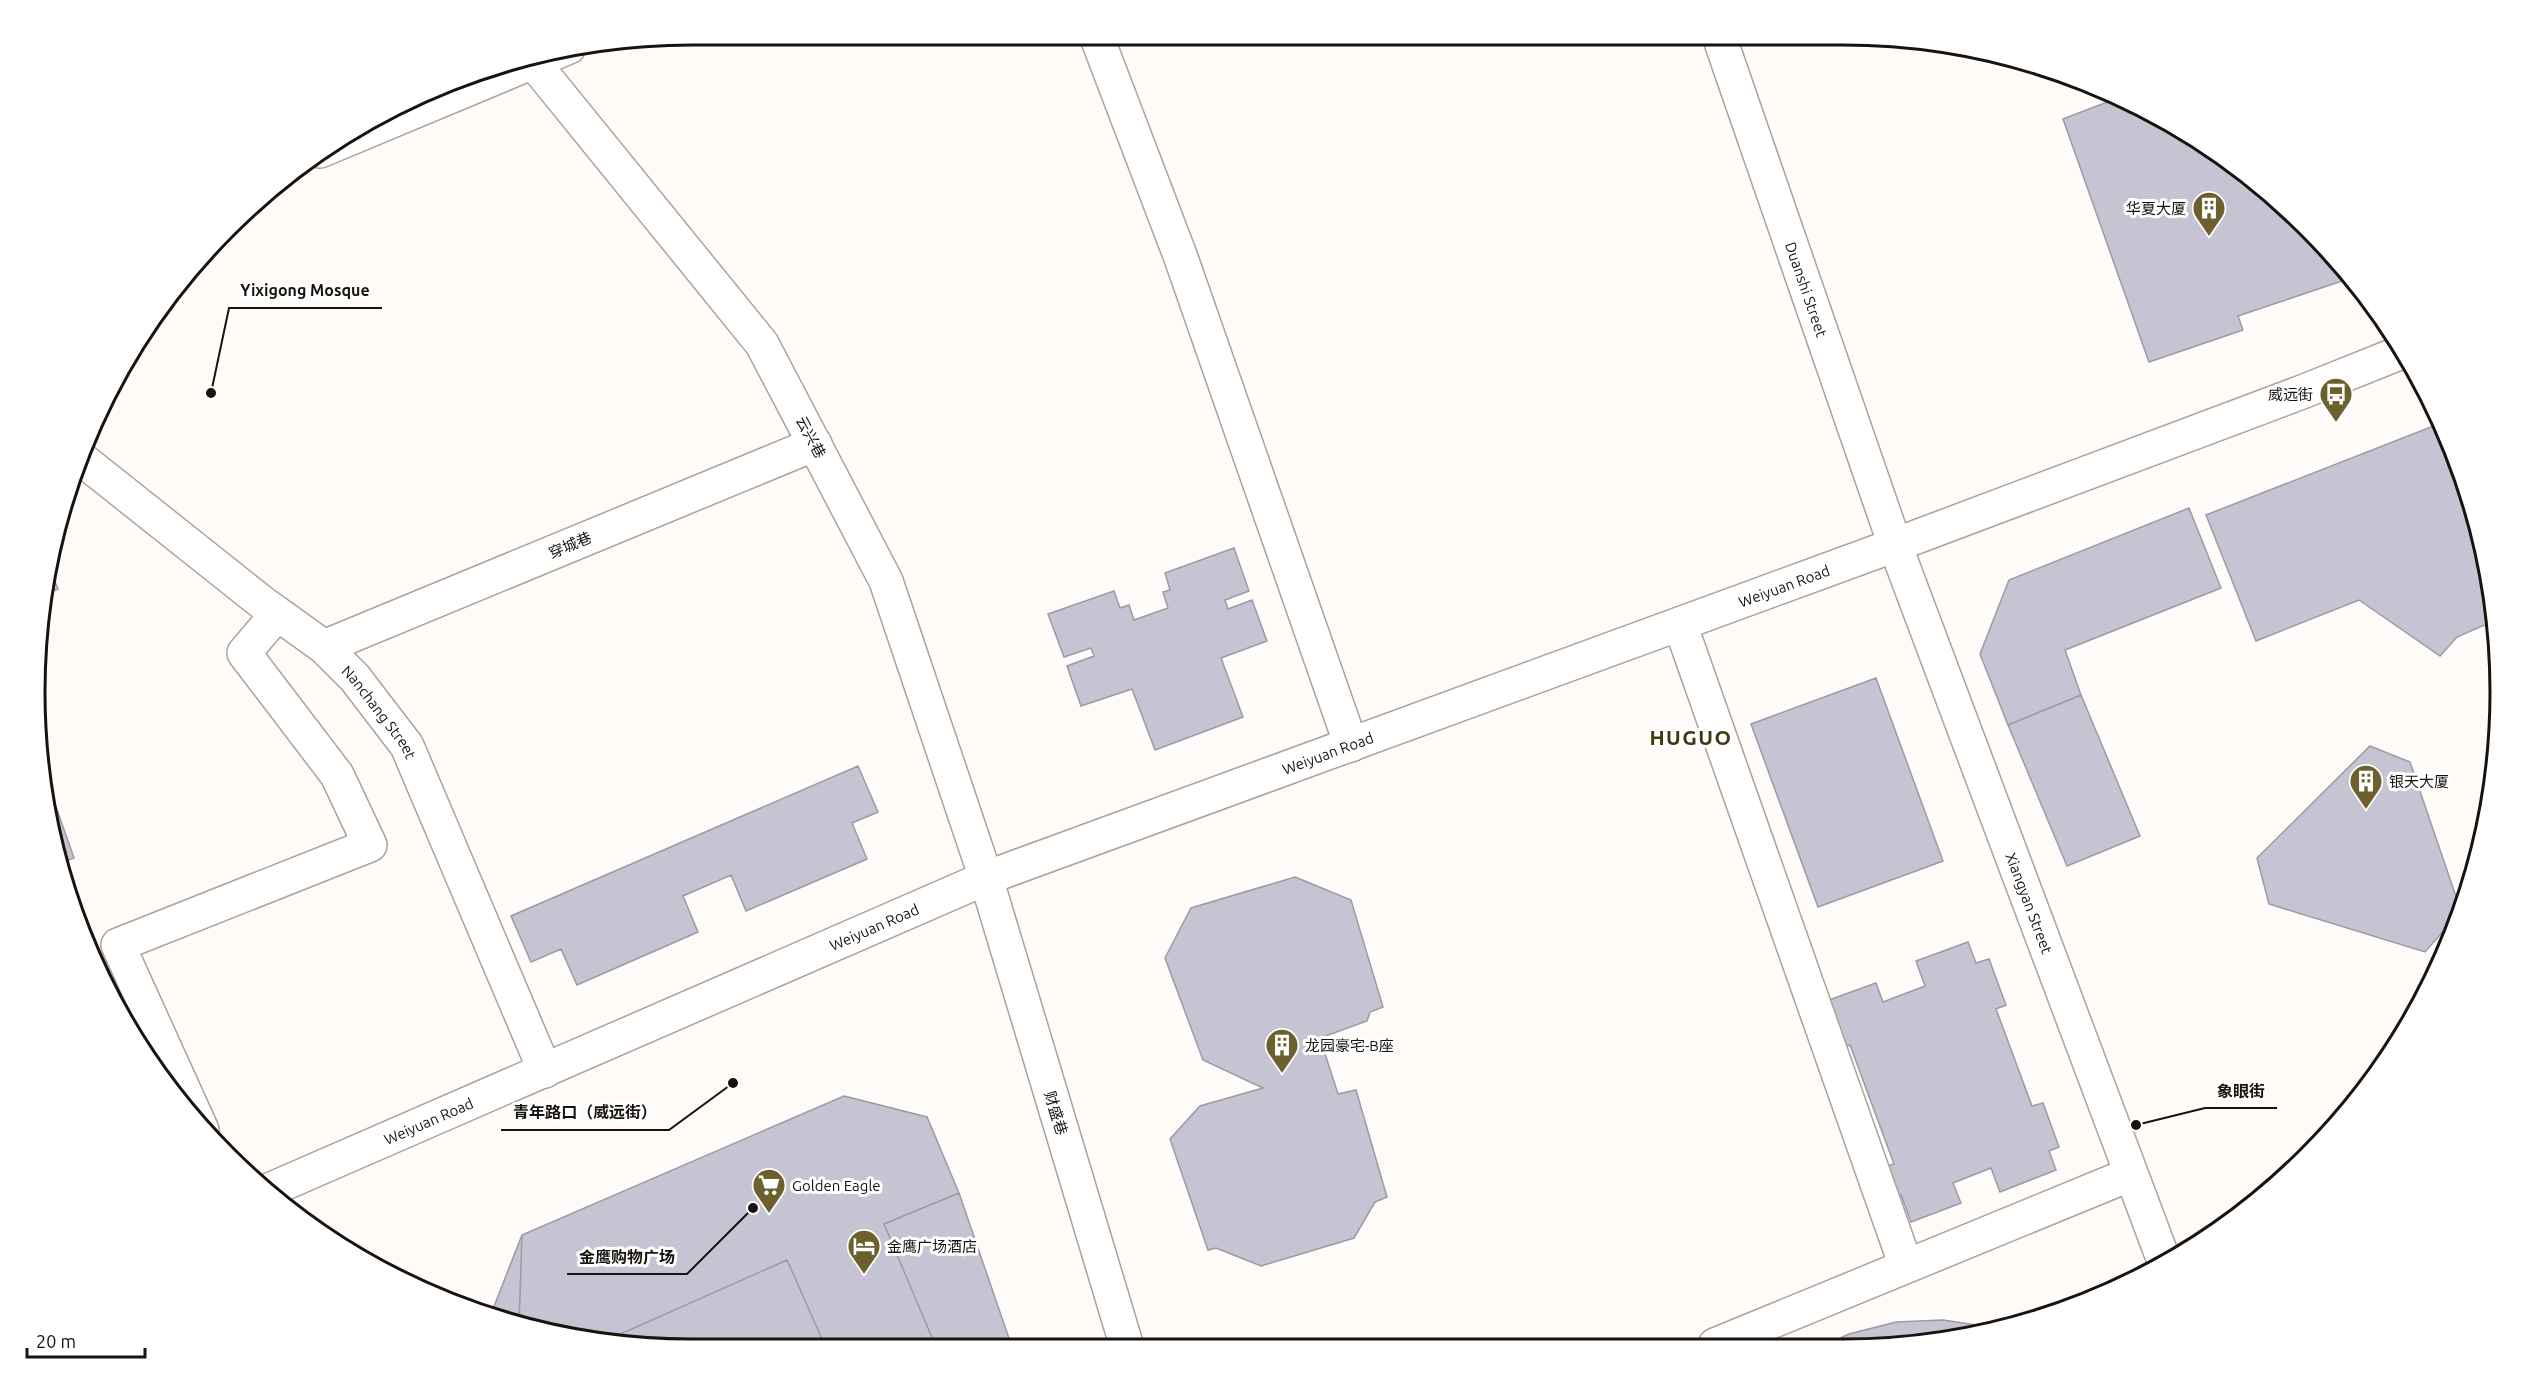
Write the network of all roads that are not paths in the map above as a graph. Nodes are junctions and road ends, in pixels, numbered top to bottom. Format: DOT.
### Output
graph roads {
  1 [pos="1100,45"];
  2 [pos="1722,45"];
  3 [pos="535,64"];
  4 [pos="487,78"];
  5 [pos="390,121"];
  6 [pos="2394,355"];
  7 [pos="815,444"];
  8 [pos="87,463"];
  9 [pos="1895,545"];
  10 [pos="277,614"];
  11 [pos="1680,624"];
  12 [pos="324,647"];
  13 [pos="1351,745"];
  14 [pos="986,878"];
  15 [pos="545,1071"];
  16 [pos="186,1094"];
  17 [pos="2131,1174"];
  18 [pos="276,1187"];
  19 [pos="2162,1254"];
  20 [pos="1906,1266"];
  21 [pos="1125,1339"];
  22 [pos="1730,1339"];
  1 -- 13 [label="street"];
  2 -- 9 [label="street, Duanshi Street"];
  3 -- 7 [label="street, 云兴巷"];
  4 -- 5 [label="street"];
  6 -- 9 [label="street, Weiyuan Road"];
  7 -- 12 [label="street, 穿城巷"];
  7 -- 14 [label="street, 云兴巷"];
  8 -- 10 [label="street, Nanchang Street"];
  9 -- 11 [label="street, Weiyuan Road"];
  9 -- 17 [label="street, Xiangyan Street"];
  10 -- 12 [label="street, Nanchang Street"];
  10 -- 16 [label="street"];
  11 -- 13 [label="street, Weiyuan Road"];
  11 -- 20 [label="street"];
  12 -- 15 [label="street, Nanchang Street"];
  13 -- 14 [label="street, Weiyuan Road"];
  14 -- 15 [label="street, Weiyuan Road"];
  14 -- 21 [label="street, 财盛巷"];
  15 -- 18 [label="street, Weiyuan Road"];
  17 -- 19 [label="street, Xiangyan Street"];
  17 -- 20 [label="street"];
  20 -- 22 [label="street"];
}
